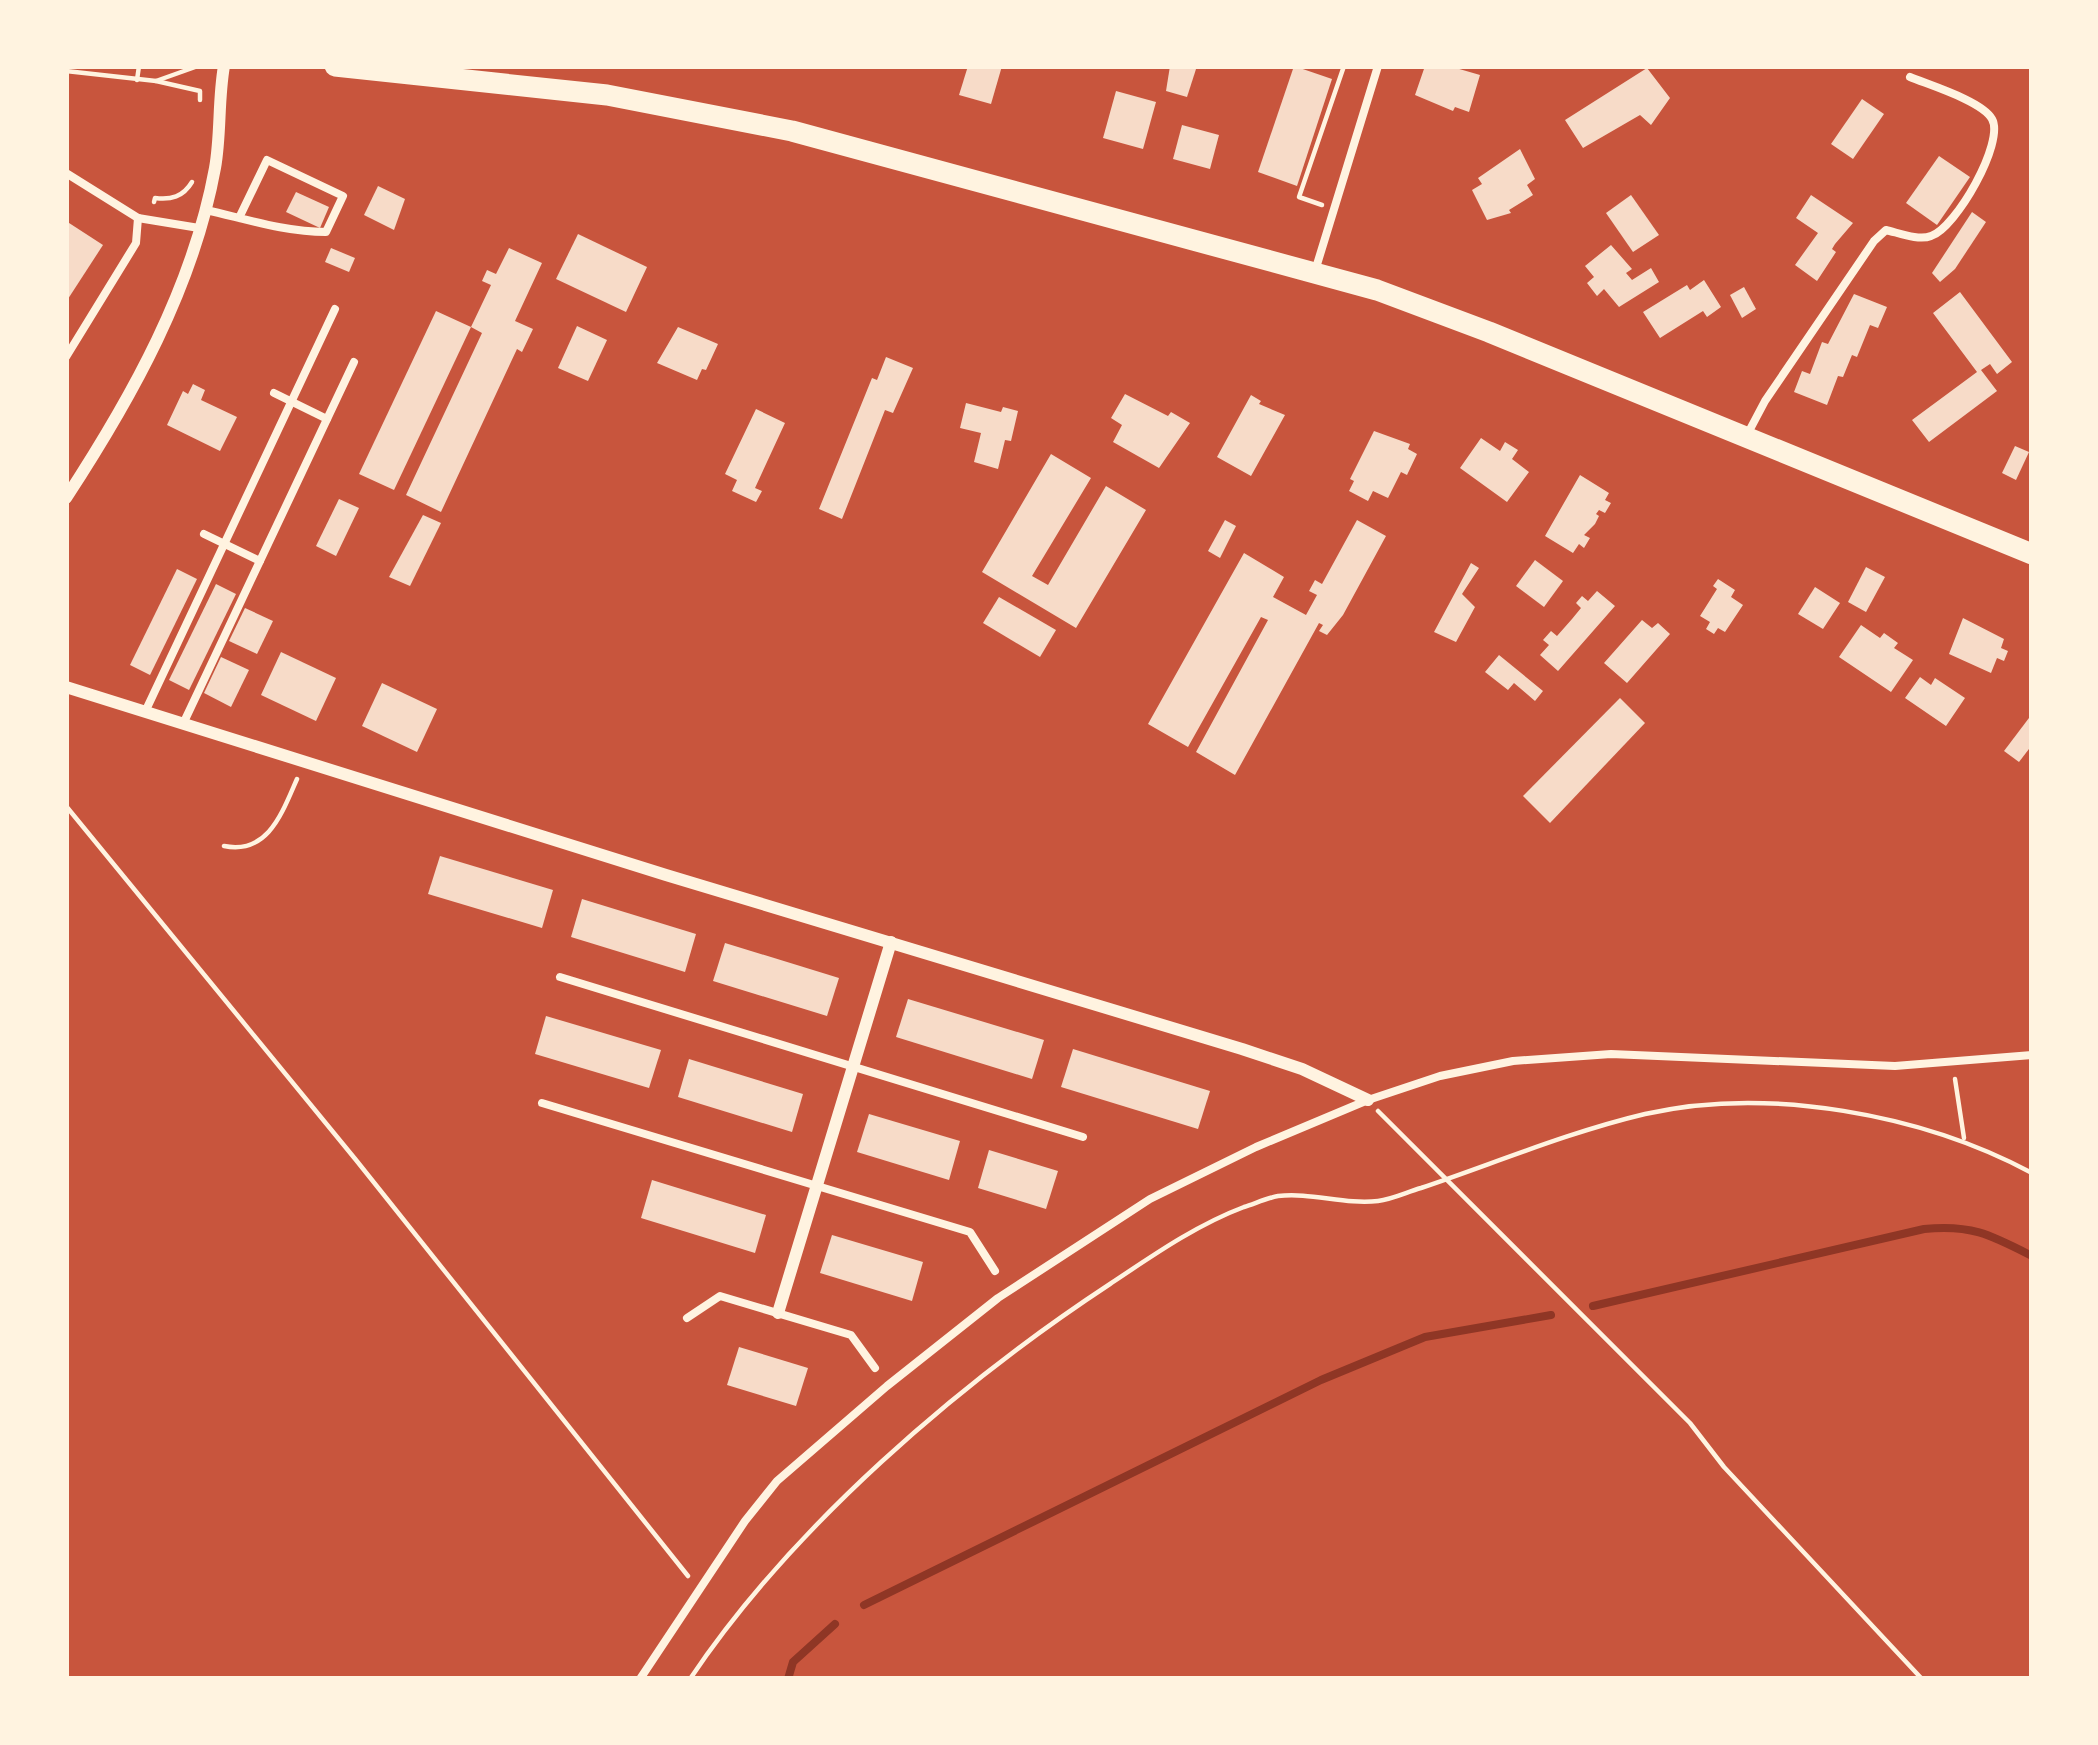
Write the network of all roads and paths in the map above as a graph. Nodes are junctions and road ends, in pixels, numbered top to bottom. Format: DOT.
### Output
graph roads {
  1 [pos="139,66"];
  2 [pos="198,66"];
  3 [pos="224,66"];
  4 [pos="335,66"];
  5 [pos="1344,66"];
  6 [pos="1378,66"];
  7 [pos="66,71"];
  8 [pos="1910,77"];
  9 [pos="137,80"];
  10 [pos="156,81"];
  11 [pos="200,114"];
  12 [pos="196,172"];
  13 [pos="66,173"];
  14 [pos="155,198"];
  15 [pos="1332,208"];
  16 [pos="206,210"];
  17 [pos="138,218"];
  18 [pos="238,218"];
  19 [pos="201,229"];
  20 [pos="1314,273"];
  21 [pos="335,309"];
  22 [pos="66,357"];
  23 [pos="354,362"];
  24 [pos="274,393"];
  25 [pos="290,401"];
  26 [pos="327,419"];
  27 [pos="1746,437"];
  28 [pos="66,497"];
  29 [pos="204,534"];
  30 [pos="223,543"];
  31 [pos="2032,554"];
  32 [pos="260,560"];
  33 [pos="66,687"];
  34 [pos="145,712"];
  35 [pos="183,725"];
  36 [pos="304,763"];
  37 [pos="66,806"];
  38 [pos="224,846"];
  39 [pos="891,942"];
  40 [pos="560,976"];
  41 [pos="2032,1055"];
  42 [pos="1955,1061"];
  43 [pos="854,1067"];
  44 [pos="1368,1100"];
  45 [pos="542,1103"];
  46 [pos="1083,1137"];
  47 [pos="1965,1141"];
  48 [pos="2032,1173"];
  49 [pos="1447,1179"];
  50 [pos="818,1185"];
  51 [pos="995,1271"];
  52 [pos="778,1313"];
  53 [pos="687,1318"];
  54 [pos="875,1367"];
  55 [pos="678,1567"];
  56 [pos="640,1679"];
  57 [pos="690,1679"];
  58 [pos="1922,1679"];
  1 -- 9 [label="path"];
  2 -- 10 [label="path"];
  3 -- 16 [label="street"];
  4 -- 20 [label="main road"];
  5 -- 15 [label="path"];
  6 -- 15 [label="lane"];
  7 -- 9 [label="path"];
  8 -- 27 [label="lane"];
  9 -- 10 [label="path"];
  10 -- 11 [label="path"];
  12 -- 14 [label="path"];
  13 -- 17 [label="lane"];
  15 -- 20 [label="lane"];
  16 -- 18 [label="lane"];
  16 -- 19 [label="street"];
  17 -- 19 [label="lane"];
  17 -- 22 [label="lane"];
  18 -- 18 [label="lane"];
  19 -- 28 [label="street"];
  20 -- 27 [label="main road"];
  21 -- 25 [label="lane"];
  23 -- 26 [label="lane"];
  24 -- 25 [label="lane"];
  25 -- 26 [label="lane"];
  25 -- 30 [label="lane"];
  26 -- 32 [label="lane"];
  27 -- 31 [label="main road"];
  29 -- 30 [label="lane"];
  30 -- 32 [label="lane"];
  30 -- 34 [label="lane"];
  32 -- 35 [label="lane"];
  33 -- 34 [label="street"];
  34 -- 35 [label="street"];
  35 -- 36 [label="street"];
  36 -- 38 [label="path"];
  36 -- 39 [label="street"];
  37 -- 55 [label="path"];
  39 -- 43 [label="street"];
  39 -- 44 [label="street"];
  40 -- 43 [label="lane"];
  41 -- 42 [label="lane"];
  42 -- 44 [label="lane"];
  42 -- 47 [label="path"];
  43 -- 46 [label="lane"];
  43 -- 50 [label="street"];
  44 -- 49 [label="path"];
  44 -- 56 [label="lane"];
  45 -- 50 [label="lane"];
  47 -- 48 [label="path"];
  47 -- 49 [label="path"];
  49 -- 57 [label="path"];
  49 -- 58 [label="path"];
  50 -- 51 [label="lane"];
  50 -- 52 [label="street"];
  52 -- 53 [label="lane"];
  52 -- 54 [label="lane"];
}
